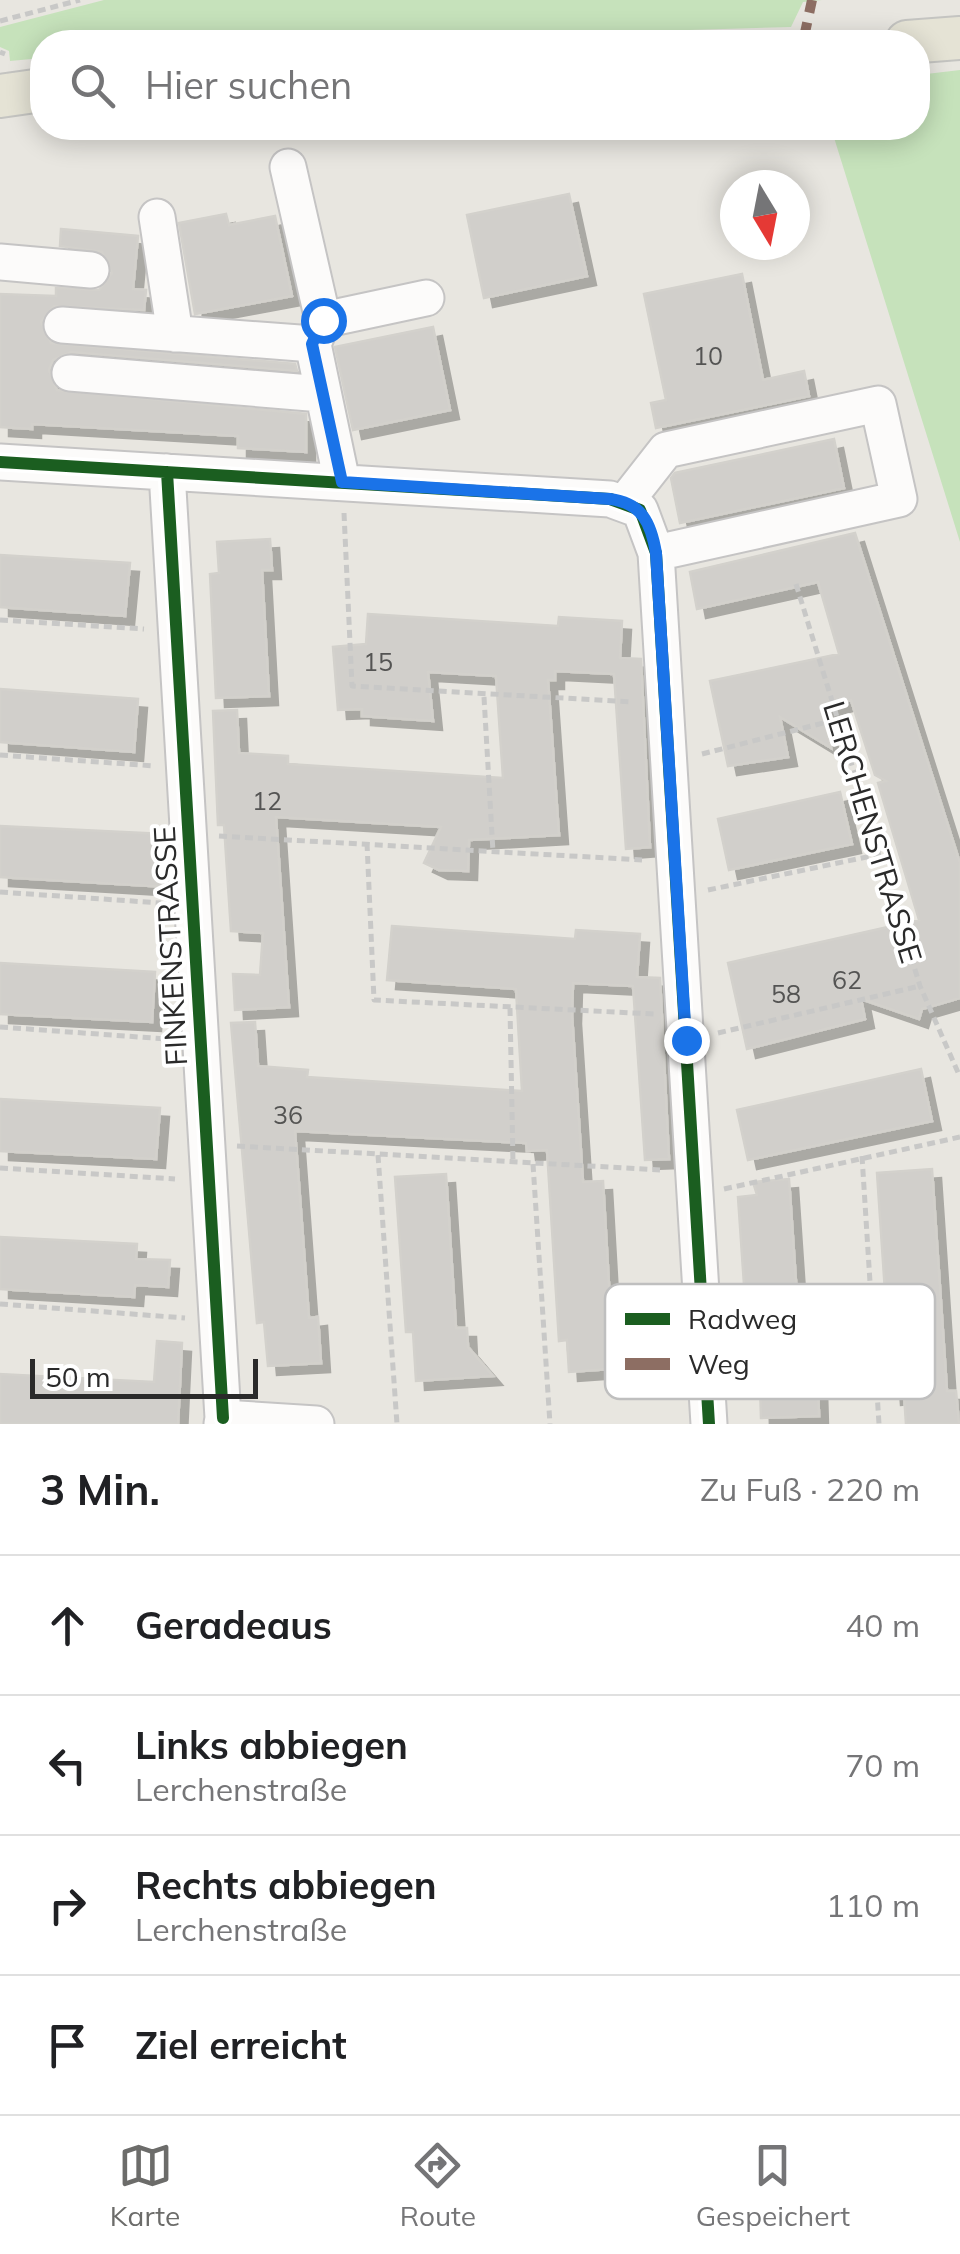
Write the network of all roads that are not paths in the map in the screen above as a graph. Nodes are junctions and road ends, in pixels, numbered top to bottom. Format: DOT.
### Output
graph roads {
  1 [pos="960,38"];
  2 [pos="930,40"];
  3 [pos="30,92"];
  4 [pos="0,96"];
  5 [pos="288,166"];
  6 [pos="157,217"];
  7 [pos="0,262"];
  8 [pos="90,270"];
  9 [pos="426,298"];
  10 [pos="62,325"];
  11 [pos="318,332"];
  12 [pos="176,334"];
  13 [pos="70,372"];
  14 [pos="322,394"];
  15 [pos="0,462"];
  16 [pos="167,472"];
  17 [pos="342,482"];
  18 [pos="626,501"];
  19 [pos="656,553"];
  20 [pos="700,1284"];
  21 [pos="707,1399"];
  22 [pos="223,1421"];
  23 [pos="316,1424"];
  24 [pos="709,1424"];
  1 -- 2 [label="main road"];
  3 -- 4 [label="main road"];
  5 -- 11 [label="street"];
  6 -- 12 [label="street"];
  7 -- 8 [label="street"];
  9 -- 11 [label="street"];
  10 -- 12 [label="street"];
  11 -- 12 [label="street"];
  11 -- 14 [label="street"];
  13 -- 14 [label="street"];
  14 -- 17 [label="street"];
  15 -- 16 [label="street"];
  16 -- 17 [label="street"];
  16 -- 22 [label="street, FINKENSTRASSE"];
  17 -- 18 [label="street"];
  18 -- 19 [label="street"];
  18 -- 19 [label="street"];
  19 -- 20 [label="street"];
  21 -- 24 [label="street"];
  22 -- 23 [label="street"];
}
